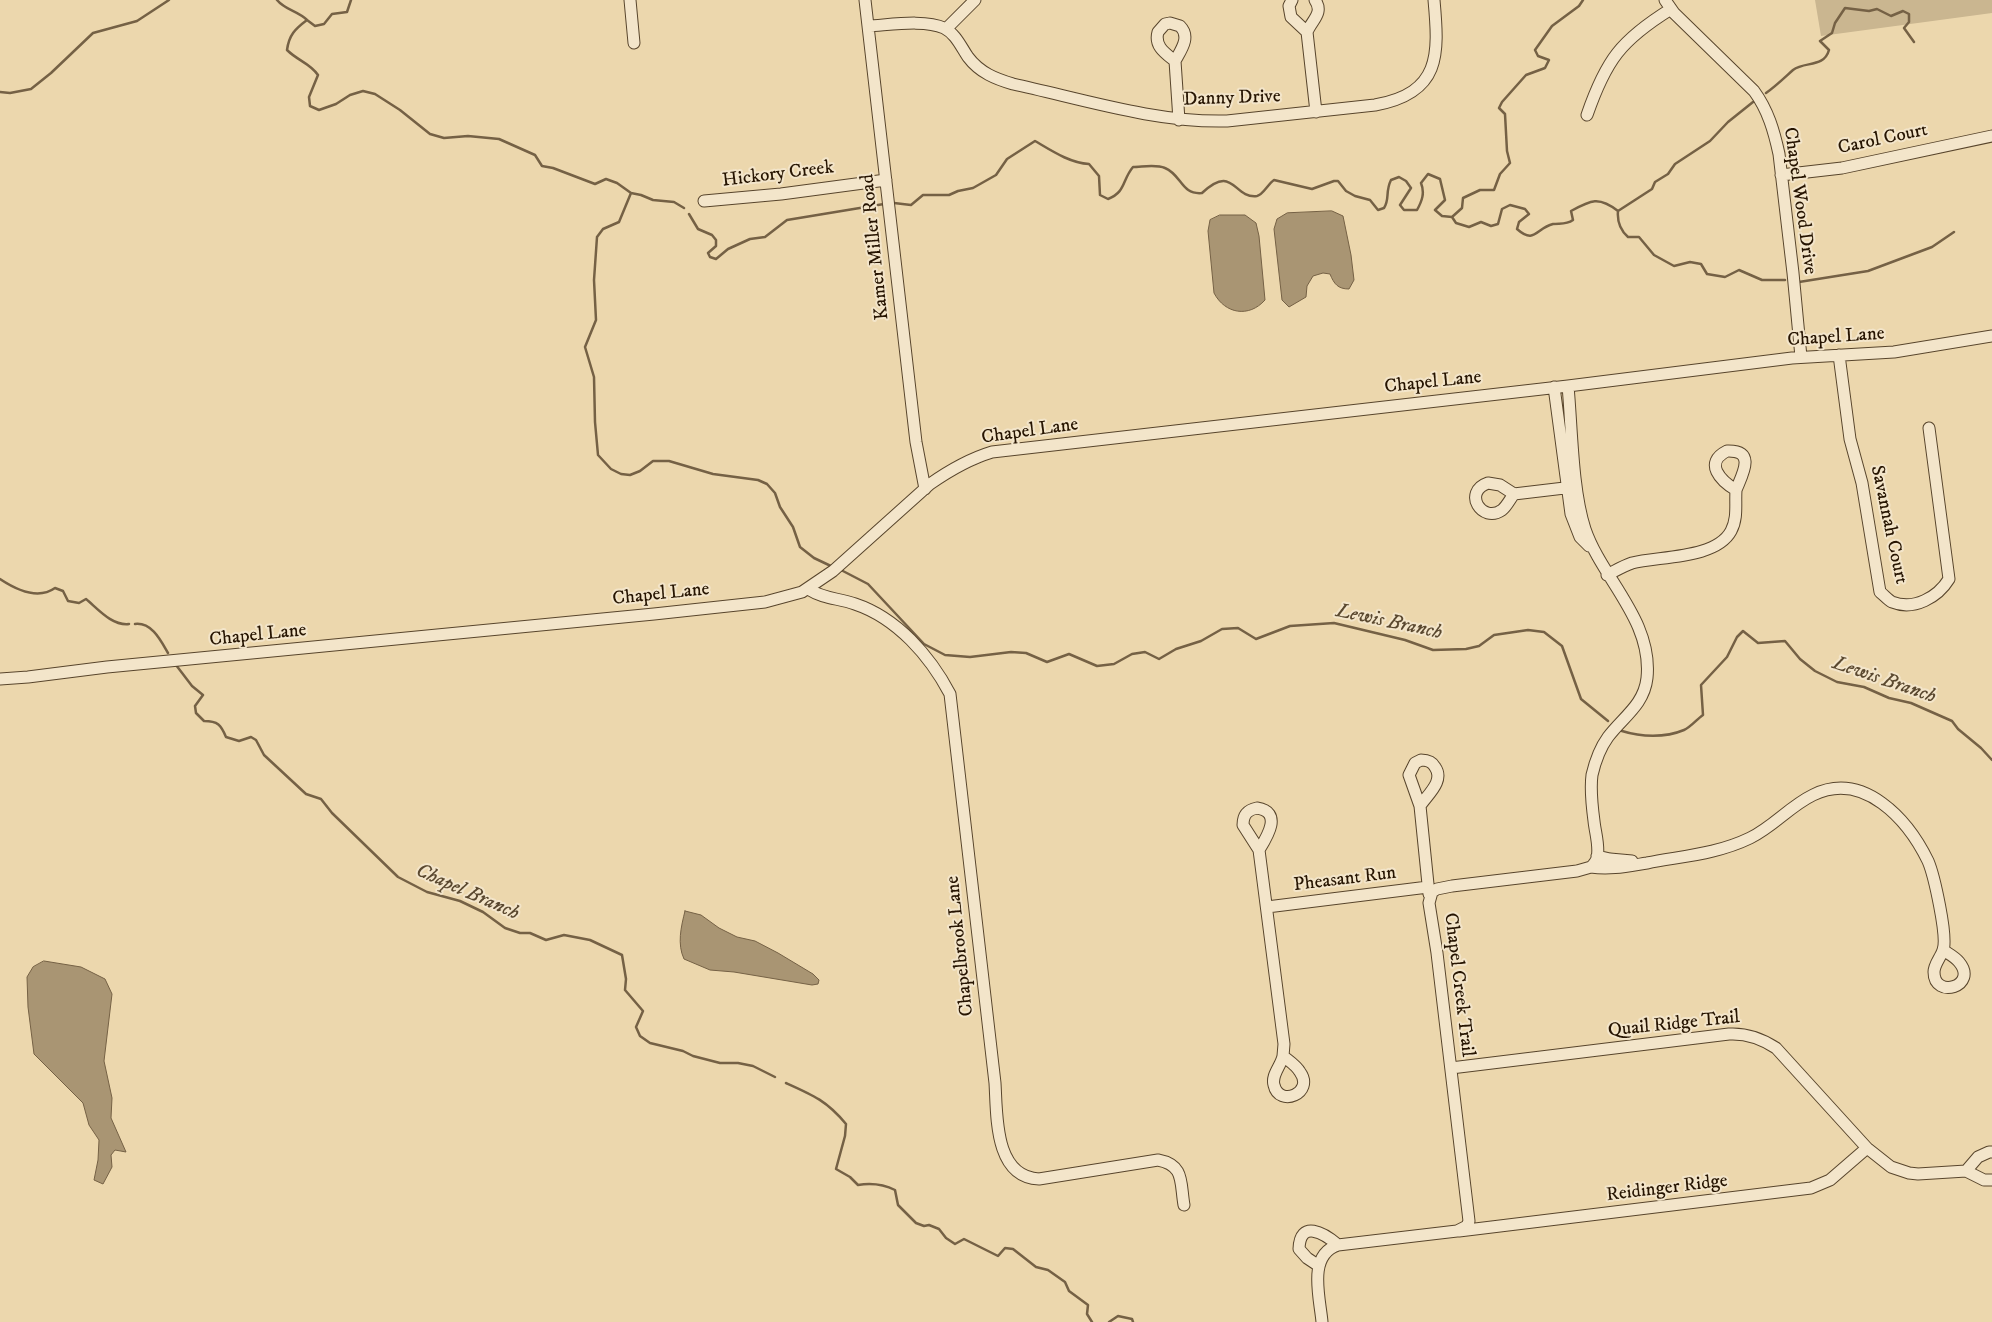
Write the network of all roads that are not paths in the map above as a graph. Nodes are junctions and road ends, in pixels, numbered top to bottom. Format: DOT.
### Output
graph roads {
  1 [pos="630,0"];
  2 [pos="865,0"];
  3 [pos="975,0"];
  4 [pos="1292,0"];
  5 [pos="1315,0"];
  6 [pos="1434,0"];
  7 [pos="1668,5"];
  8 [pos="868,26"];
  9 [pos="946,29"];
  10 [pos="1307,32"];
  11 [pos="634,43"];
  12 [pos="1175,61"];
  13 [pos="1316,112"];
  14 [pos="1587,115"];
  15 [pos="1179,120"];
  16 [pos="1992,136"];
  17 [pos="1781,175"];
  18 [pos="886,180"];
  19 [pos="704,201"];
  20 [pos="1992,336"];
  21 [pos="1839,355"];
  22 [pos="1801,357"];
  23 [pos="1568,386"];
  24 [pos="1554,387"];
  25 [pos="1929,428"];
  26 [pos="1572,487"];
  27 [pos="925,490"];
  28 [pos="1736,490"];
  29 [pos="1514,494"];
  30 [pos="1607,574"];
  31 [pos="808,589"];
  32 [pos="0,679"];
  33 [pos="1420,806"];
  34 [pos="1260,850"];
  35 [pos="1597,856"];
  36 [pos="1648,862"];
  37 [pos="1591,868"];
  38 [pos="1428,887"];
  39 [pos="1429,903"];
  40 [pos="1267,908"];
  41 [pos="1943,950"];
  42 [pos="1283,1056"];
  43 [pos="1451,1068"];
  44 [pos="1867,1148"];
  45 [pos="1992,1152"];
  46 [pos="1966,1171"];
  47 [pos="1992,1180"];
  48 [pos="1184,1205"];
  49 [pos="1457,1231"];
  50 [pos="1338,1245"];
  51 [pos="1319,1266"];
  52 [pos="1322,1322"];
  1 -- 11 [label="street"];
  2 -- 8 [label="street, Kamer Miller Road"];
  3 -- 9 [label="street"];
  4 -- 10 [label="street"];
  5 -- 10 [label="street"];
  6 -- 13 [label="street, Danny Drive"];
  7 -- 14 [label="street"];
  7 -- 17 [label="street, Chapel Wood Drive"];
  8 -- 9 [label="street"];
  8 -- 18 [label="street, Kamer Miller Road"];
  9 -- 15 [label="street, Danny Drive"];
  10 -- 13 [label="street"];
  12 -- 15 [label="street"];
  13 -- 15 [label="street, Danny Drive"];
  16 -- 17 [label="street, Carol Court"];
  17 -- 22 [label="street, Chapel Wood Drive"];
  18 -- 19 [label="street, Hickory Creek"];
  18 -- 27 [label="street, Kamer Miller Road"];
  20 -- 21 [label="street, Chapel Lane"];
  21 -- 22 [label="street, Chapel Lane"];
  21 -- 25 [label="street, Savannah Court"];
  22 -- 23 [label="street, Chapel Lane"];
  23 -- 24 [label="street, Chapel Lane"];
  23 -- 26 [label="street"];
  24 -- 26 [label="street"];
  24 -- 27 [label="street, Chapel Lane"];
  26 -- 29 [label="street"];
  26 -- 30 [label="street"];
  27 -- 31 [label="street, Chapel Lane"];
  28 -- 30 [label="street"];
  30 -- 35 [label="street"];
  31 -- 32 [label="street, Chapel Lane"];
  31 -- 48 [label="street, Chapelbrook Lane"];
  33 -- 38 [label="street"];
  34 -- 40 [label="street"];
  35 -- 36 [label="street"];
  35 -- 37 [label="street"];
  36 -- 37 [label="street"];
  36 -- 41 [label="street"];
  37 -- 39 [label="street, Chapel Creek Trail"];
  38 -- 39 [label="street"];
  38 -- 40 [label="street, Pheasant Run"];
  39 -- 43 [label="street, Chapel Creek Trail"];
  40 -- 42 [label="street"];
  43 -- 44 [label="street, Quail Ridge Trail"];
  43 -- 49 [label="street, Chapel Creek Trail"];
  44 -- 46 [label="street, Quail Ridge Trail"];
  44 -- 49 [label="street, Reidinger Ridge"];
  45 -- 46 [label="street"];
  46 -- 47 [label="street, Quail Ridge Trail"];
  49 -- 50 [label="street"];
  50 -- 51 [label="street"];
  50 -- 51 [label="street"];
  51 -- 52 [label="street"];
}
